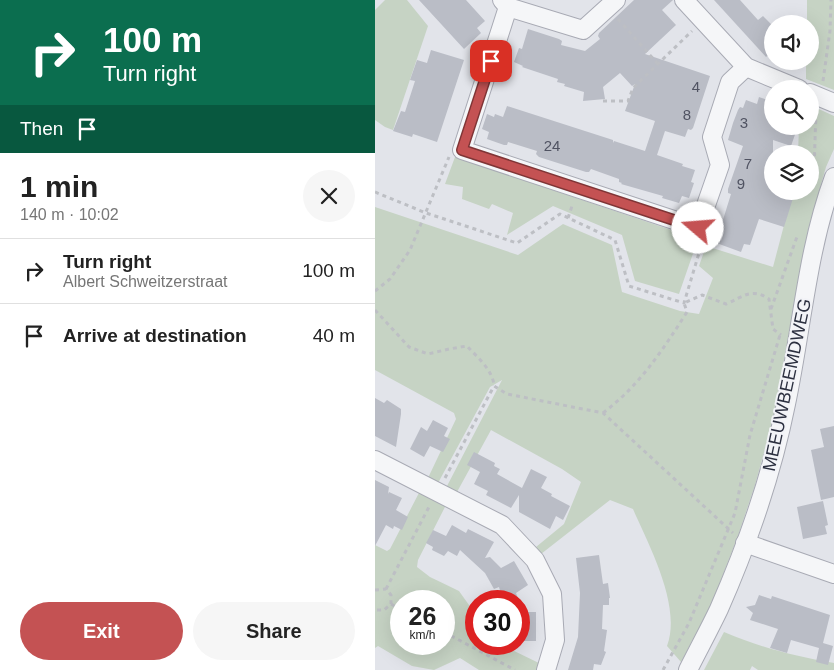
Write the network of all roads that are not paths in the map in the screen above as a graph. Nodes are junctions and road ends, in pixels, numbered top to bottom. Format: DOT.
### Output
graph roads {
  1 [pos="684,0"];
  2 [pos="505,3"];
  3 [pos="612,4"];
  4 [pos="746,68"];
  5 [pos="776,80"];
  6 [pos="834,177"];
  7 [pos="375,460"];
  8 [pos="745,543"];
  9 [pos="834,574"];
  10 [pos="546,670"];
  11 [pos="688,670"];
  1 -- 4 [label="street"];
  2 -- 3 [label="street"];
  2 -- 4 [label="street"];
  4 -- 5 [label="street"];
  6 -- 8 [label="street, MEEUWBEEMDWEG"];
  7 -- 10 [label="street"];
  8 -- 9 [label="street"];
  8 -- 11 [label="street, MEEUWBEEMDWEG"];
}
